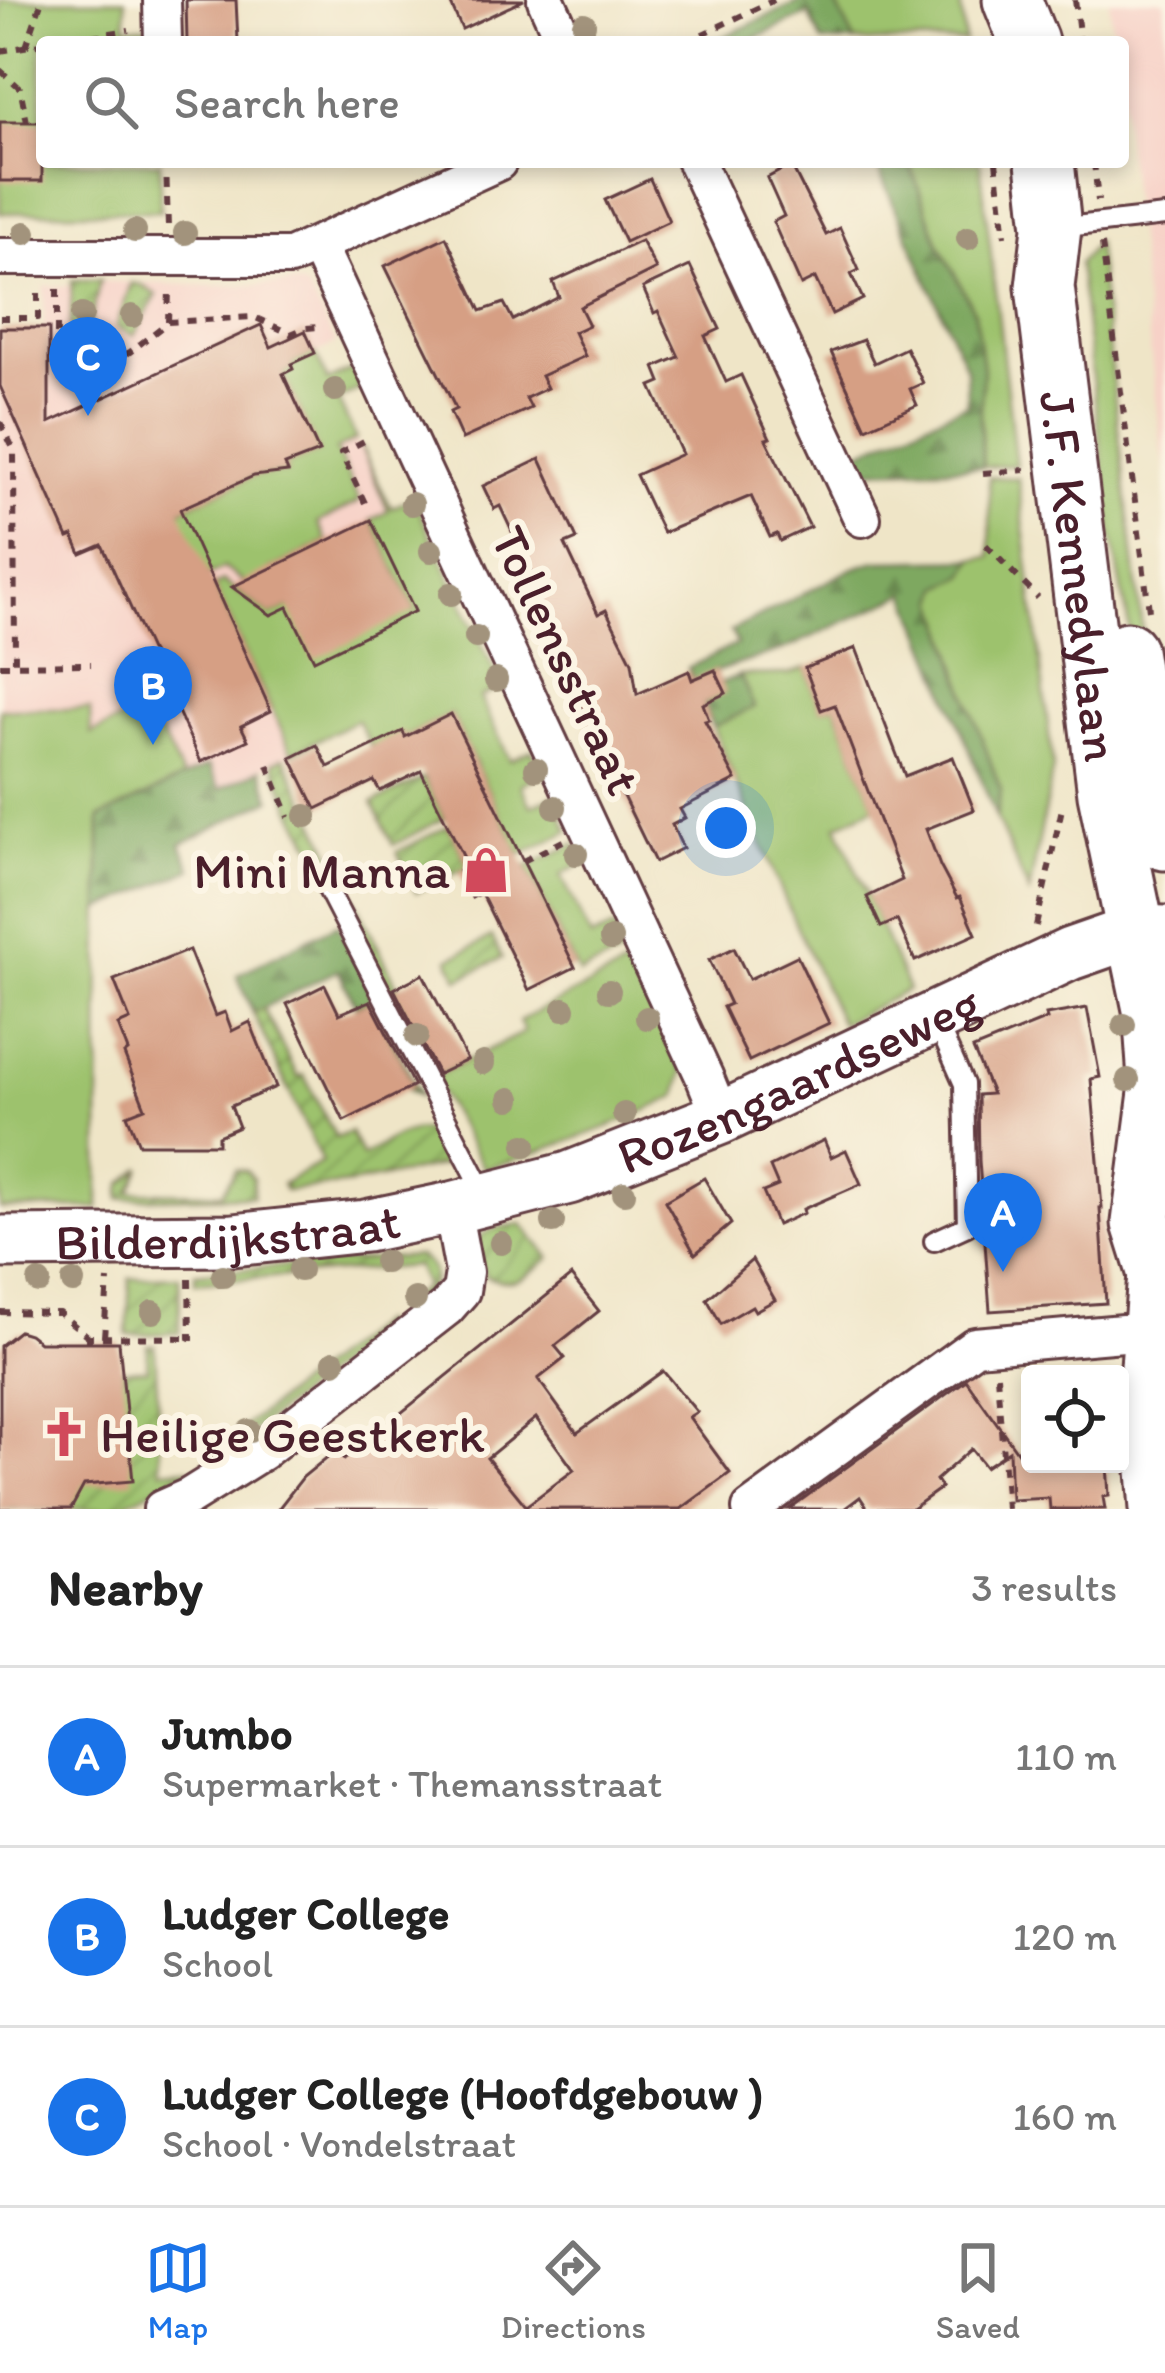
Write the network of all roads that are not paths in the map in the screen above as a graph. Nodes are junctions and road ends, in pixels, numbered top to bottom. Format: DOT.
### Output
graph roads {
  1 [pos="546,0"];
  2 [pos="1012,0"];
  3 [pos="1039,0"];
  4 [pos="562,36"];
  5 [pos="1027,36"];
  6 [pos="1031,36"];
  7 [pos="485,168"];
  8 [pos="698,168"];
  9 [pos="1048,168"];
  10 [pos="1165,216"];
  11 [pos="1076,226"];
  12 [pos="318,246"];
  13 [pos="0,257"];
  14 [pos="862,518"];
  15 [pos="1165,841"];
  16 [pos="323,880"];
  17 [pos="1155,922"];
  18 [pos="934,1017"];
  19 [pos="721,1118"];
  20 [pos="470,1204"];
  21 [pos="934,1241"];
  22 [pos="0,1242"];
  23 [pos="1161,1266"];
  24 [pos="1152,1333"];
  25 [pos="761,1502"];
  26 [pos="183,1505"];
  27 [pos="1159,1509"];
  1 -- 4 [label="street"];
  2 -- 5 [label="main road"];
  3 -- 6 [label="main road"];
  7 -- 12 [label="street"];
  8 -- 14 [label="street"];
  9 -- 11 [label="main road, J.F. Kennedylaan"];
  10 -- 11 [label="lane"];
  11 -- 15 [label="main road, J.F. Kennedylaan"];
  11 -- 17 [label="main road, J.F. Kennedylaan"];
  12 -- 13 [label="street"];
  12 -- 19 [label="street, Tollensstraat"];
  16 -- 20 [label="lane"];
  17 -- 18 [label="street, Rozengaardseweg"];
  17 -- 23 [label="main road, J.F. Kennedylaan"];
  18 -- 19 [label="street, Rozengaardseweg"];
  18 -- 21 [label="lane"];
  19 -- 20 [label="street, Rozengaardseweg"];
  20 -- 22 [label="street, Bilderdijkstraat"];
  20 -- 26 [label="street"];
  23 -- 24 [label="main road, J.F. Kennedylaan"];
  24 -- 25 [label="street"];
  24 -- 27 [label="main road, J.F. Kennedylaan"];
}
